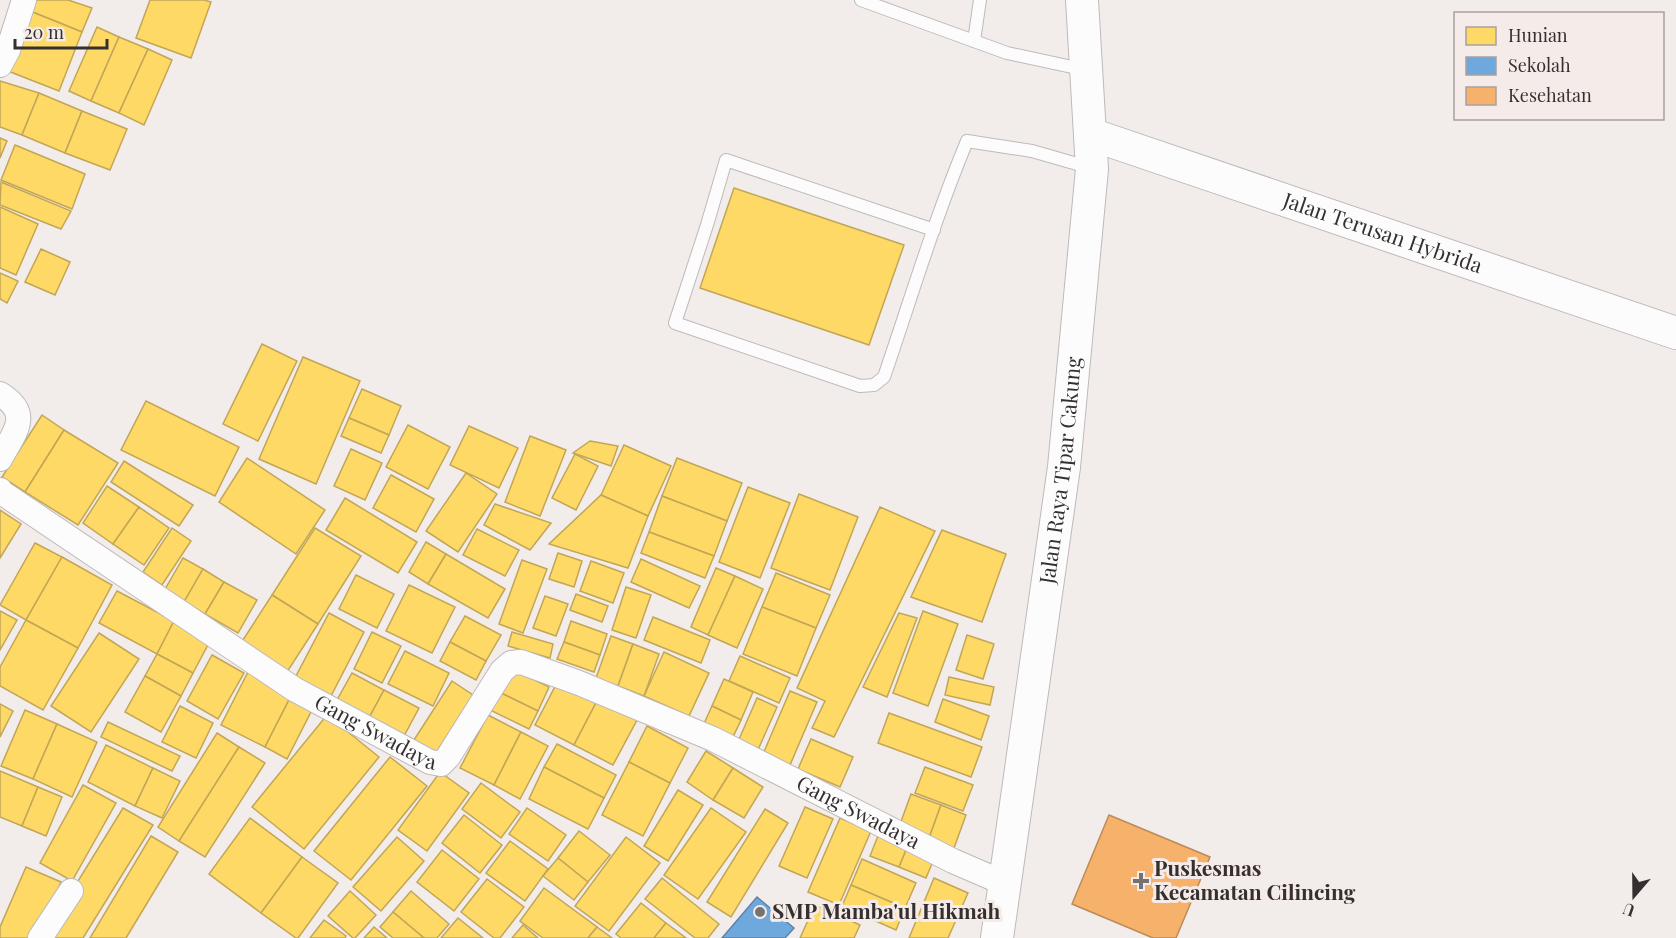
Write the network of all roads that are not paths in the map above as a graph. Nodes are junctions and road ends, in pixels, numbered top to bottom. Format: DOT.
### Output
graph roads {
  1 [pos="24,0"];
  2 [pos="861,0"];
  3 [pos="980,0"];
  4 [pos="1082,0"];
  5 [pos="974,41"];
  6 [pos="0,65"];
  7 [pos="1087,70"];
  8 [pos="1090,134"];
  9 [pos="1092,169"];
  10 [pos="934,230"];
  11 [pos="1676,333"];
  12 [pos="0,394"];
  13 [pos="0,459"];
  14 [pos="0,490"];
  15 [pos="1004,883"];
  16 [pos="71,891"];
  17 [pos="40,938"];
  18 [pos="997,938"];
  1 -- 6 [label="street"];
  2 -- 5 [label="lane"];
  3 -- 5 [label="lane"];
  4 -- 7 [label="street, Jalan Raya Tipar Cakung"];
  5 -- 7 [label="lane"];
  7 -- 8 [label="street, Jalan Raya Tipar Cakung"];
  8 -- 9 [label="street, Jalan Raya Tipar Cakung"];
  8 -- 11 [label="street, Jalan Terusan Hybrida"];
  9 -- 10 [label="lane"];
  9 -- 15 [label="street, Jalan Raya Tipar Cakung"];
  10 -- 10 [label="lane"];
  12 -- 13 [label="street"];
  14 -- 15 [label="street, Gang Swadaya"];
  15 -- 18 [label="street, Jalan Raya Tipar Cakung"];
  16 -- 17 [label="street"];
}
